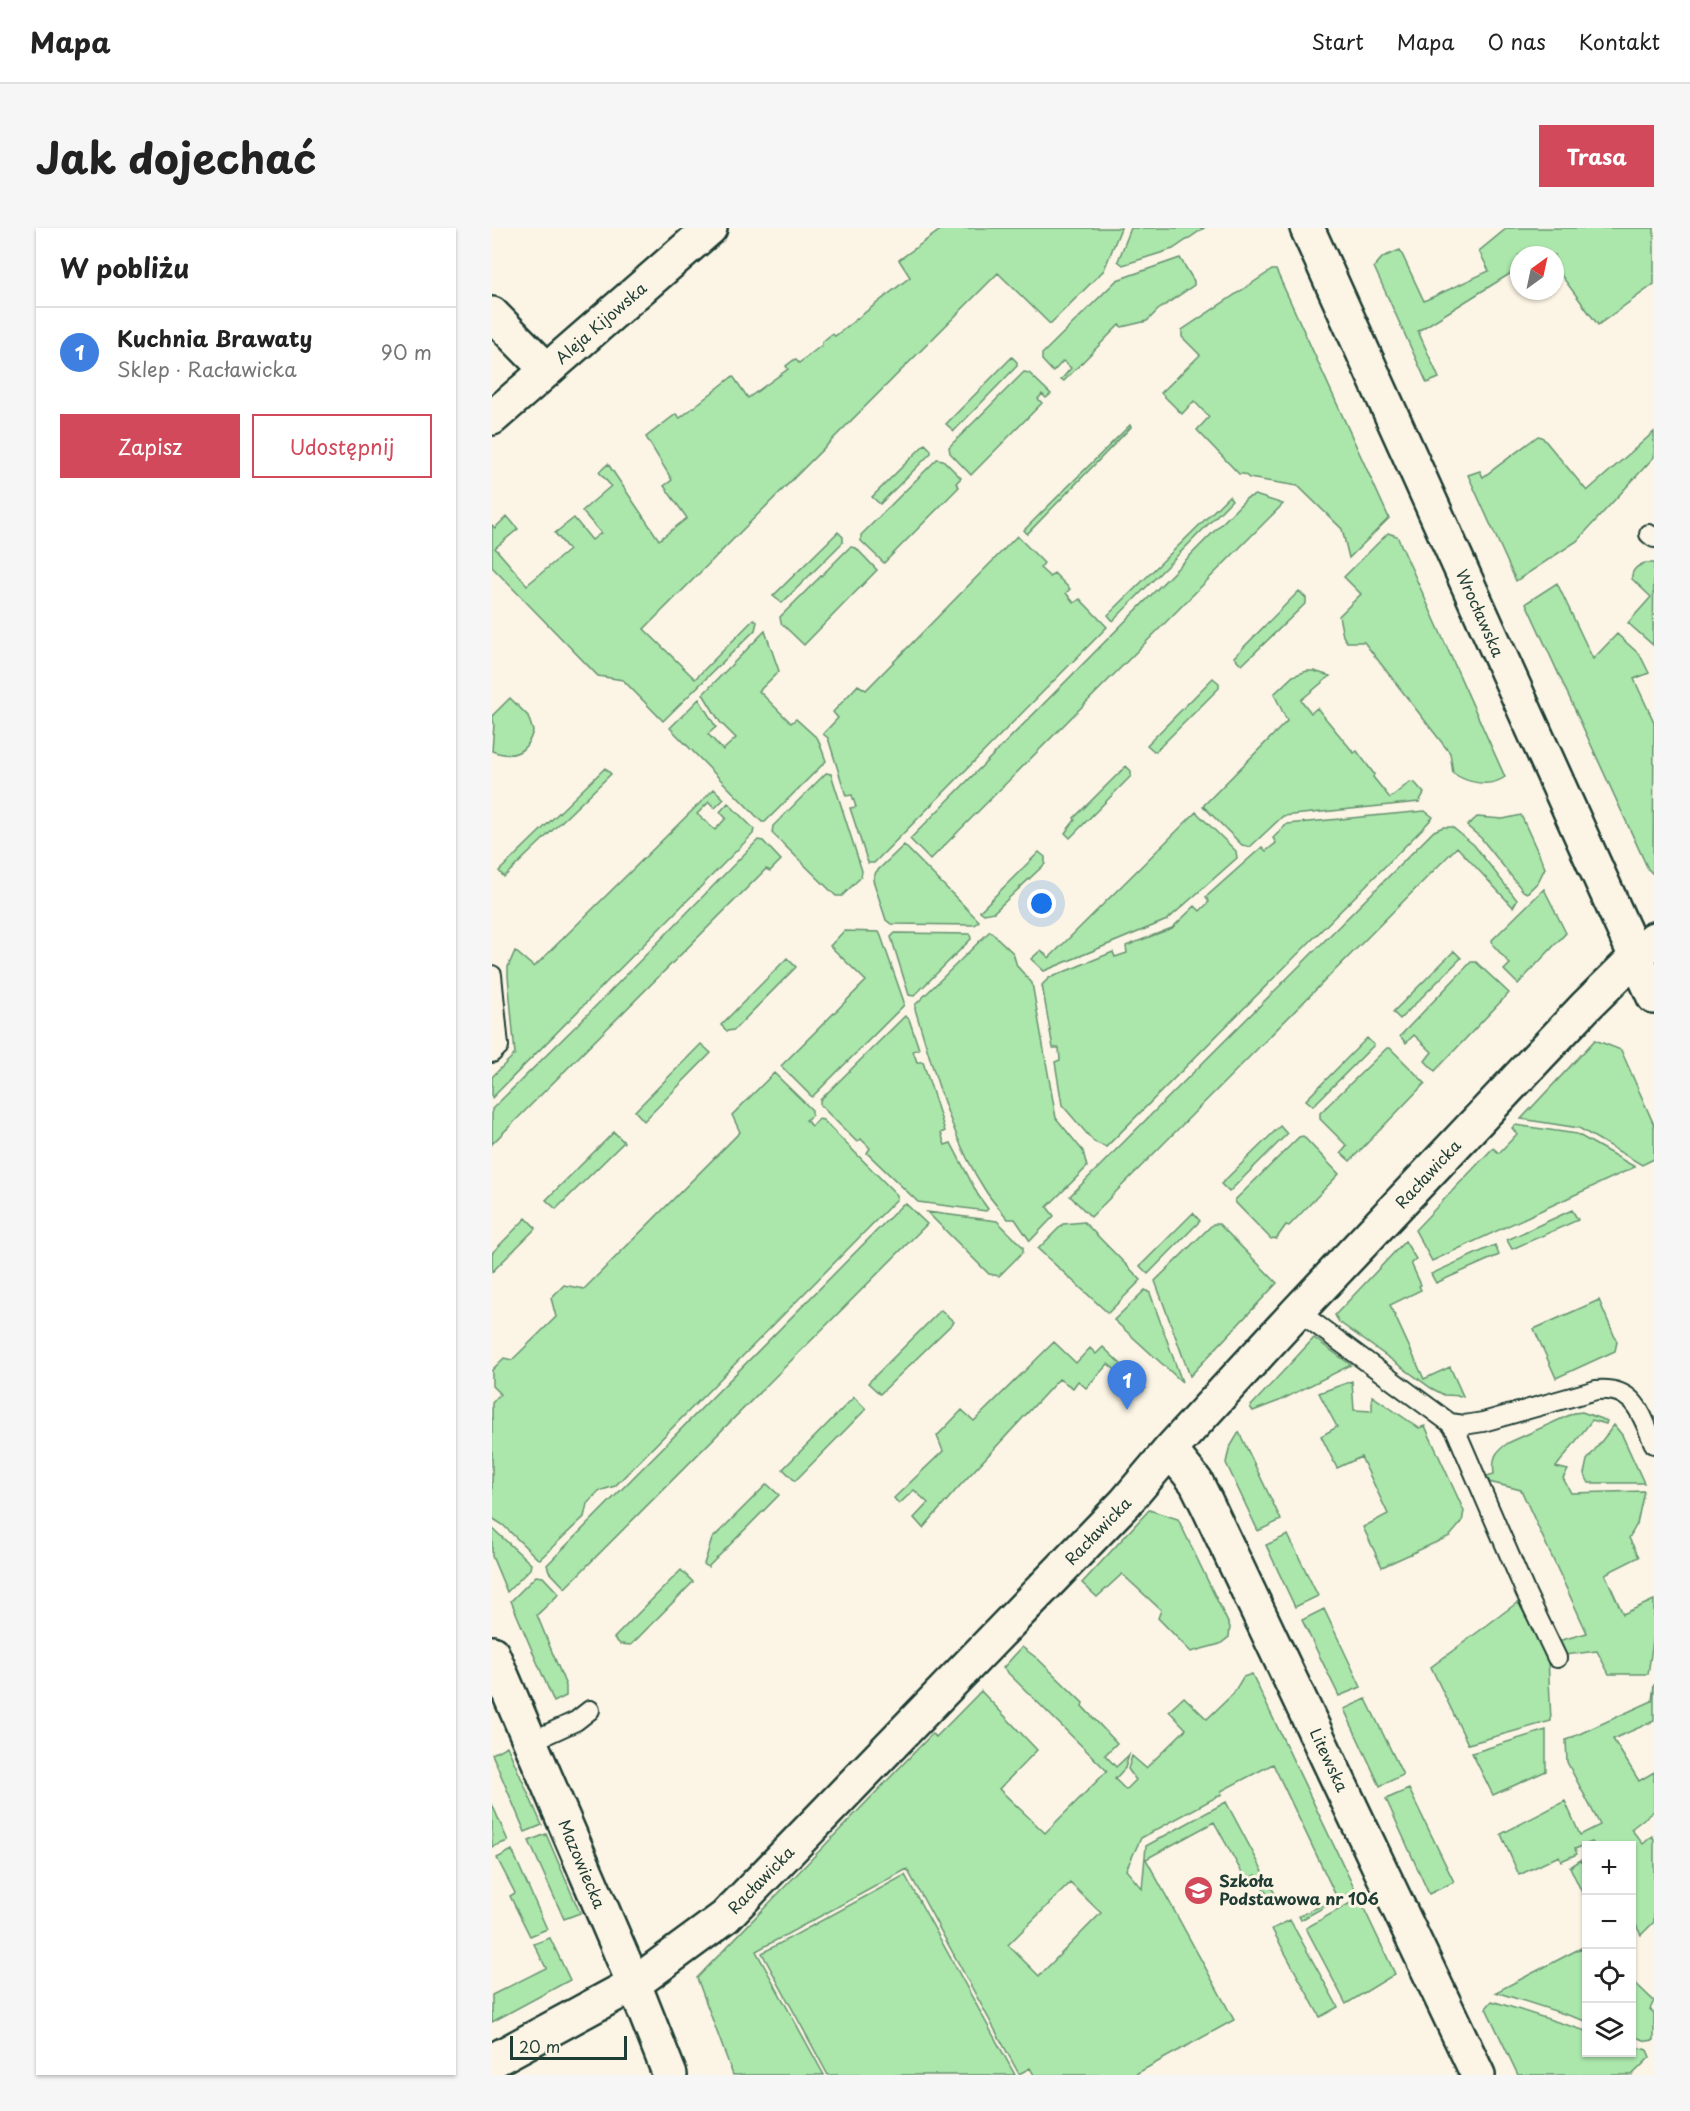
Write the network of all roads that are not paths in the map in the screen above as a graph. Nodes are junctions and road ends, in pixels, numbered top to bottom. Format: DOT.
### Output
graph roads {
  1 [pos="710,228"];
  2 [pos="1307,228"];
  3 [pos="492,314"];
  4 [pos="547,370"];
  5 [pos="492,418"];
  6 [pos="1645,948"];
  7 [pos="492,975"];
  8 [pos="1654,997"];
  9 [pos="492,1053"];
  10 [pos="1299,1311"];
  11 [pos="1450,1423"];
  12 [pos="1654,1444"];
  13 [pos="1170,1450"];
  14 [pos="492,1653"];
  15 [pos="1557,1658"];
  16 [pos="590,1710"];
  17 [pos="530,1742"];
  18 [pos="634,1984"];
  19 [pos="492,2061"];
  20 [pos="670,2075"];
  21 [pos="1478,2075"];
  1 -- 4 [label="street, Aleja Kijowska"];
  2 -- 6 [label="street, Wrocławska"];
  3 -- 4 [label="street"];
  4 -- 5 [label="street, Aleja Kijowska"];
  6 -- 8 [label="street, Wrocławska"];
  6 -- 10 [label="street, Racławicka"];
  7 -- 9 [label="lane"];
  10 -- 11 [label="lane"];
  10 -- 13 [label="street, Racławicka"];
  11 -- 12 [label="lane"];
  11 -- 15 [label="lane"];
  13 -- 18 [label="street, Racławicka"];
  13 -- 21 [label="street, Litewska"];
  14 -- 17 [label="street, Mazowiecka"];
  16 -- 17 [label="lane"];
  17 -- 18 [label="street, Mazowiecka"];
  18 -- 19 [label="street, Racławicka"];
  18 -- 20 [label="street, Mazowiecka"];
}
